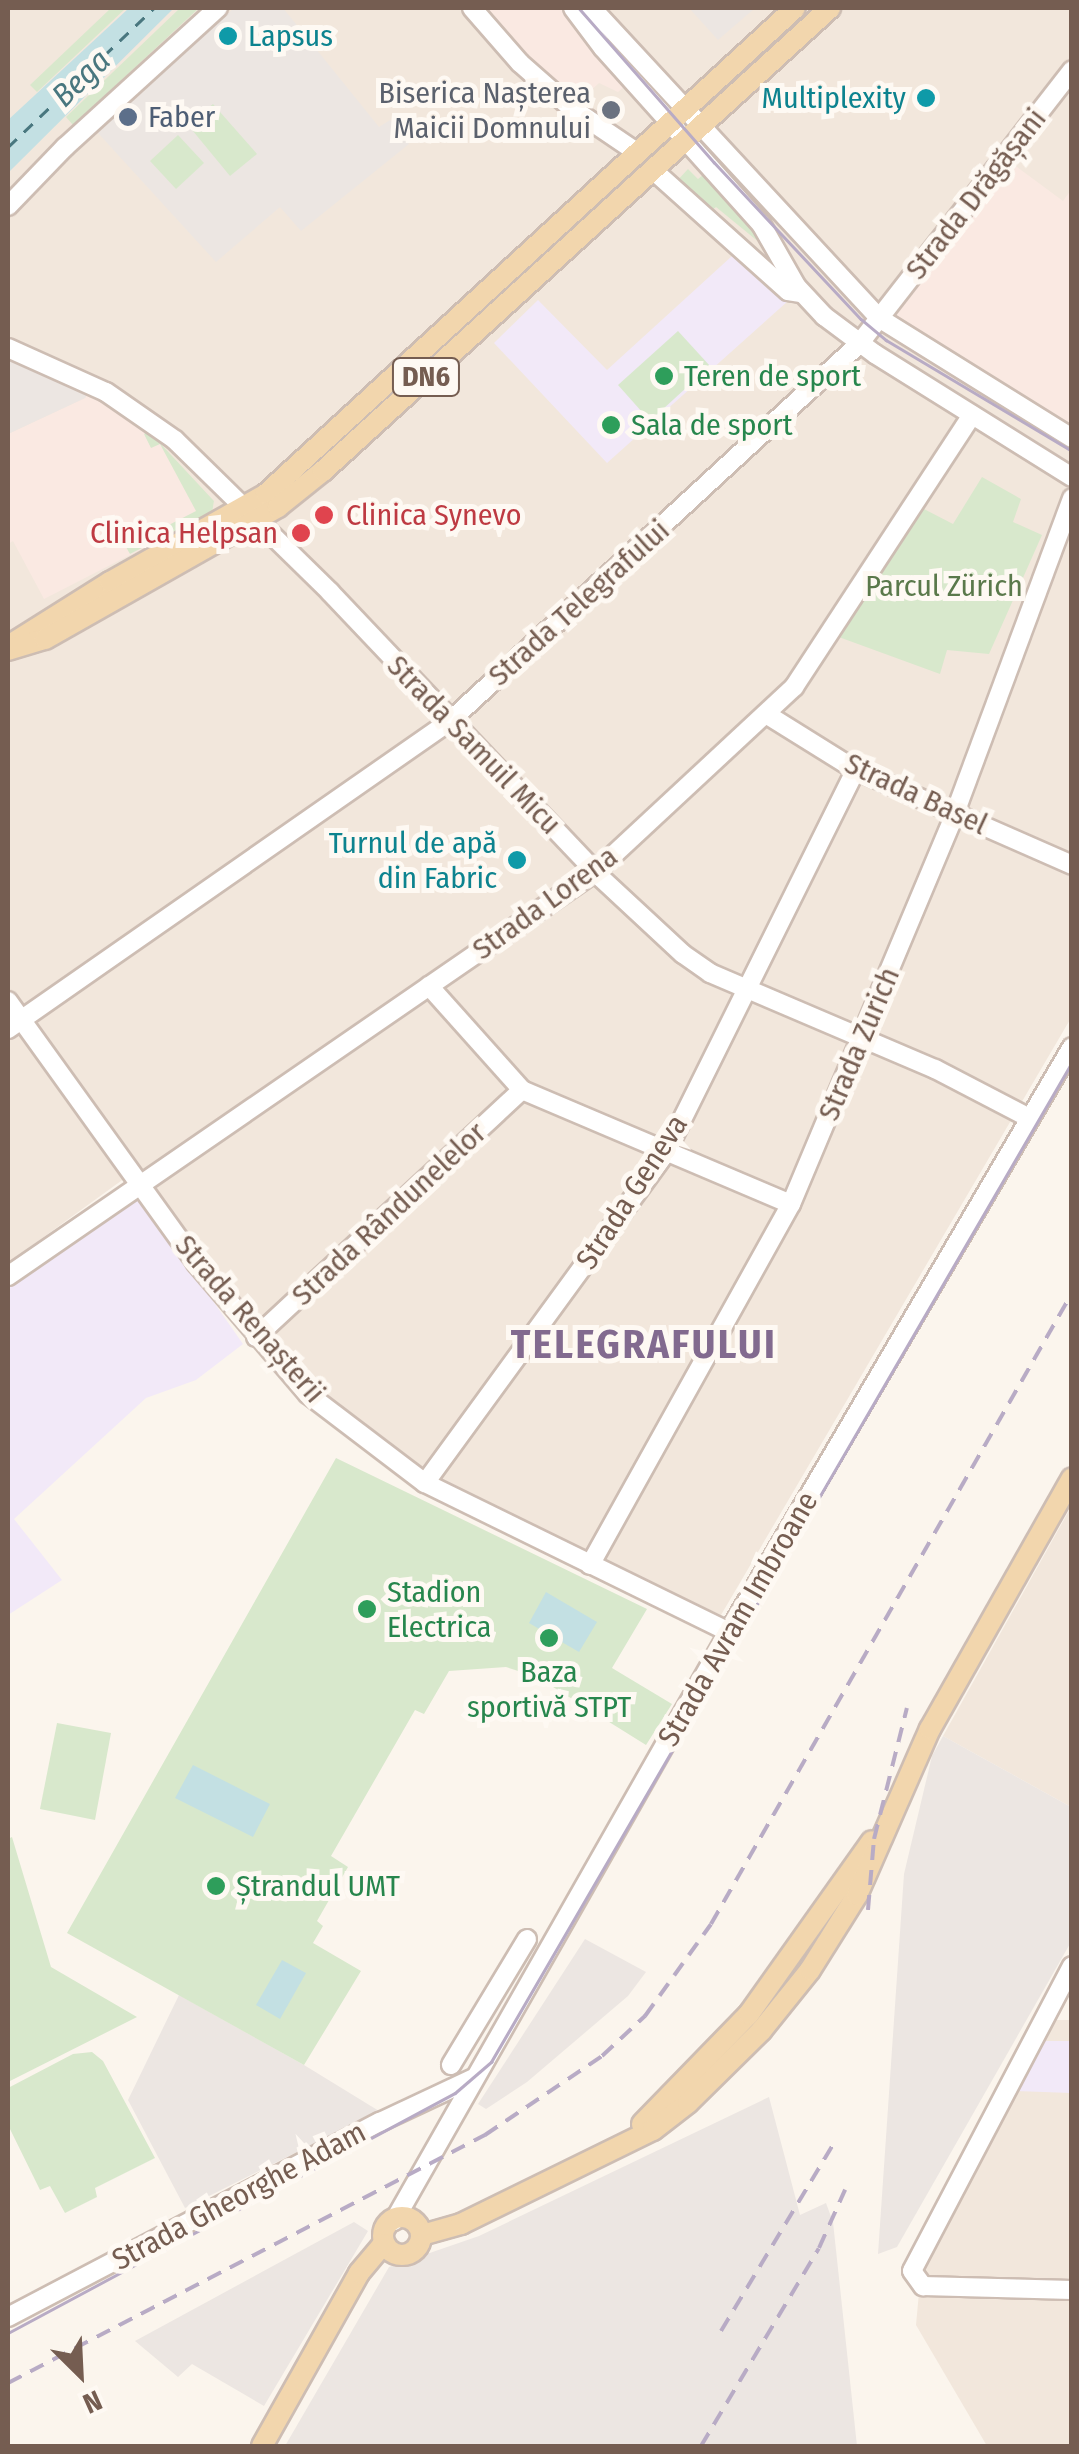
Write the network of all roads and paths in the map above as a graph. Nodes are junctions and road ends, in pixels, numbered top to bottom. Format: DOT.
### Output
graph roads {
  1 [pos="218,8"];
  2 [pos="472,8"];
  3 [pos="574,8"];
  4 [pos="592,8"];
  5 [pos="795,8"];
  6 [pos="830,8"];
  7 [pos="1072,70"];
  8 [pos="678,117"];
  9 [pos="703,126"];
  10 [pos="686,140"];
  11 [pos="638,154"];
  12 [pos="653,170"];
  13 [pos="8,206"];
  14 [pos="801,293"];
  15 [pos="880,319"];
  16 [pos="860,344"];
  17 [pos="8,348"];
  18 [pos="972,415"];
  19 [pos="1072,438"];
  20 [pos="1072,477"];
  21 [pos="1072,498"];
  22 [pos="251,514"];
  23 [pos="8,649"];
  24 [pos="766,714"];
  25 [pos="450,722"];
  26 [pos="856,770"];
  27 [pos="955,813"];
  28 [pos="1072,865"];
  29 [pos="595,872"];
  30 [pos="430,986"];
  31 [pos="745,989"];
  32 [pos="8,1001"];
  33 [pos="15,1024"];
  34 [pos="863,1037"];
  35 [pos="1072,1046"];
  36 [pos="522,1090"];
  37 [pos="1029,1118"];
  38 [pos="666,1152"];
  39 [pos="138,1182"];
  40 [pos="792,1204"];
  41 [pos="8,1276"];
  42 [pos="256,1337"];
  43 [pos="425,1483"];
  44 [pos="1068,1492"];
  45 [pos="590,1565"];
  46 [pos="729,1632"];
  47 [pos="526,1940"];
  48 [pos="1072,1966"];
  49 [pos="451,2065"];
  50 [pos="472,2079"];
  51 [pos="409,2225"];
  52 [pos="383,2244"];
  53 [pos="1072,2290"];
  54 [pos="8,2317"];
  55 [pos="262,2446"];
  1 -- 13 [label="street"];
  2 -- 11 [label="street"];
  3 -- 8 [label="street"];
  4 -- 8 [label="street"];
  5 -- 8 [label="main road, DN6"];
  6 -- 9 [label="main road, DN6"];
  7 -- 15 [label="street, Strada Drăgășani"];
  8 -- 9 [label="street"];
  8 -- 10 [label="street"];
  8 -- 11 [label="main road, DN6"];
  9 -- 10 [label="main road, DN6"];
  9 -- 15 [label="street"];
  10 -- 12 [label="main road, DN6"];
  10 -- 14 [label="street"];
  11 -- 22 [label="main road, DN6"];
  12 -- 14 [label="street"];
  12 -- 22 [label="main road, DN6"];
  14 -- 16 [label="street"];
  15 -- 16 [label="street, Strada Telegrafului"];
  15 -- 19 [label="street"];
  16 -- 18 [label="street"];
  16 -- 25 [label="street, Strada Telegrafului"];
  17 -- 22 [label="street, Strada Samuil Micu"];
  18 -- 20 [label="street"];
  18 -- 24 [label="street, Strada Lorena"];
  21 -- 27 [label="street, Strada Zurich"];
  22 -- 23 [label="main road, DN6"];
  22 -- 25 [label="street, Strada Samuil Micu"];
  24 -- 26 [label="street, Strada Basel"];
  24 -- 29 [label="street, Strada Lorena"];
  25 -- 29 [label="street, Strada Samuil Micu"];
  25 -- 33 [label="street, Strada Telegrafului"];
  26 -- 27 [label="street, Strada Basel"];
  26 -- 31 [label="street, Strada Geneva"];
  27 -- 28 [label="street, Strada Basel"];
  27 -- 34 [label="street, Strada Zurich"];
  29 -- 30 [label="street, Strada Lorena"];
  29 -- 31 [label="street, Strada Samuil Micu"];
  30 -- 36 [label="street"];
  30 -- 39 [label="street, Strada Lorena"];
  31 -- 34 [label="street, Strada Samuil Micu"];
  31 -- 38 [label="street, Strada Geneva"];
  32 -- 33 [label="street, Strada Renașterii"];
  33 -- 39 [label="street, Strada Renașterii"];
  34 -- 37 [label="street, Strada Samuil Micu"];
  34 -- 40 [label="street, Strada Zurich"];
  35 -- 37 [label="street, Strada Avram Imbroane"];
  36 -- 38 [label="street"];
  36 -- 42 [label="street, Strada Rândunelelor"];
  37 -- 46 [label="street, Strada Avram Imbroane"];
  38 -- 40 [label="street"];
  38 -- 43 [label="street, Strada Geneva"];
  39 -- 41 [label="street, Strada Lorena"];
  39 -- 42 [label="street, Strada Renașterii"];
  40 -- 45 [label="street, Strada Zurich"];
  42 -- 43 [label="street, Strada Renașterii"];
  43 -- 45 [label="street, Strada Renașterii"];
  44 -- 51 [label="main road"];
  45 -- 46 [label="street, Strada Renașterii"];
  46 -- 50 [label="street, Strada Avram Imbroane"];
  47 -- 49 [label="street"];
  48 -- 53 [label="street"];
  50 -- 51 [label="street, Strada Avram Imbroane"];
  50 -- 54 [label="street, Strada Gheorghe Adam"];
  51 -- 52 [label="main road"];
  51 -- 52 [label="main road"];
  52 -- 55 [label="main road"];
}
